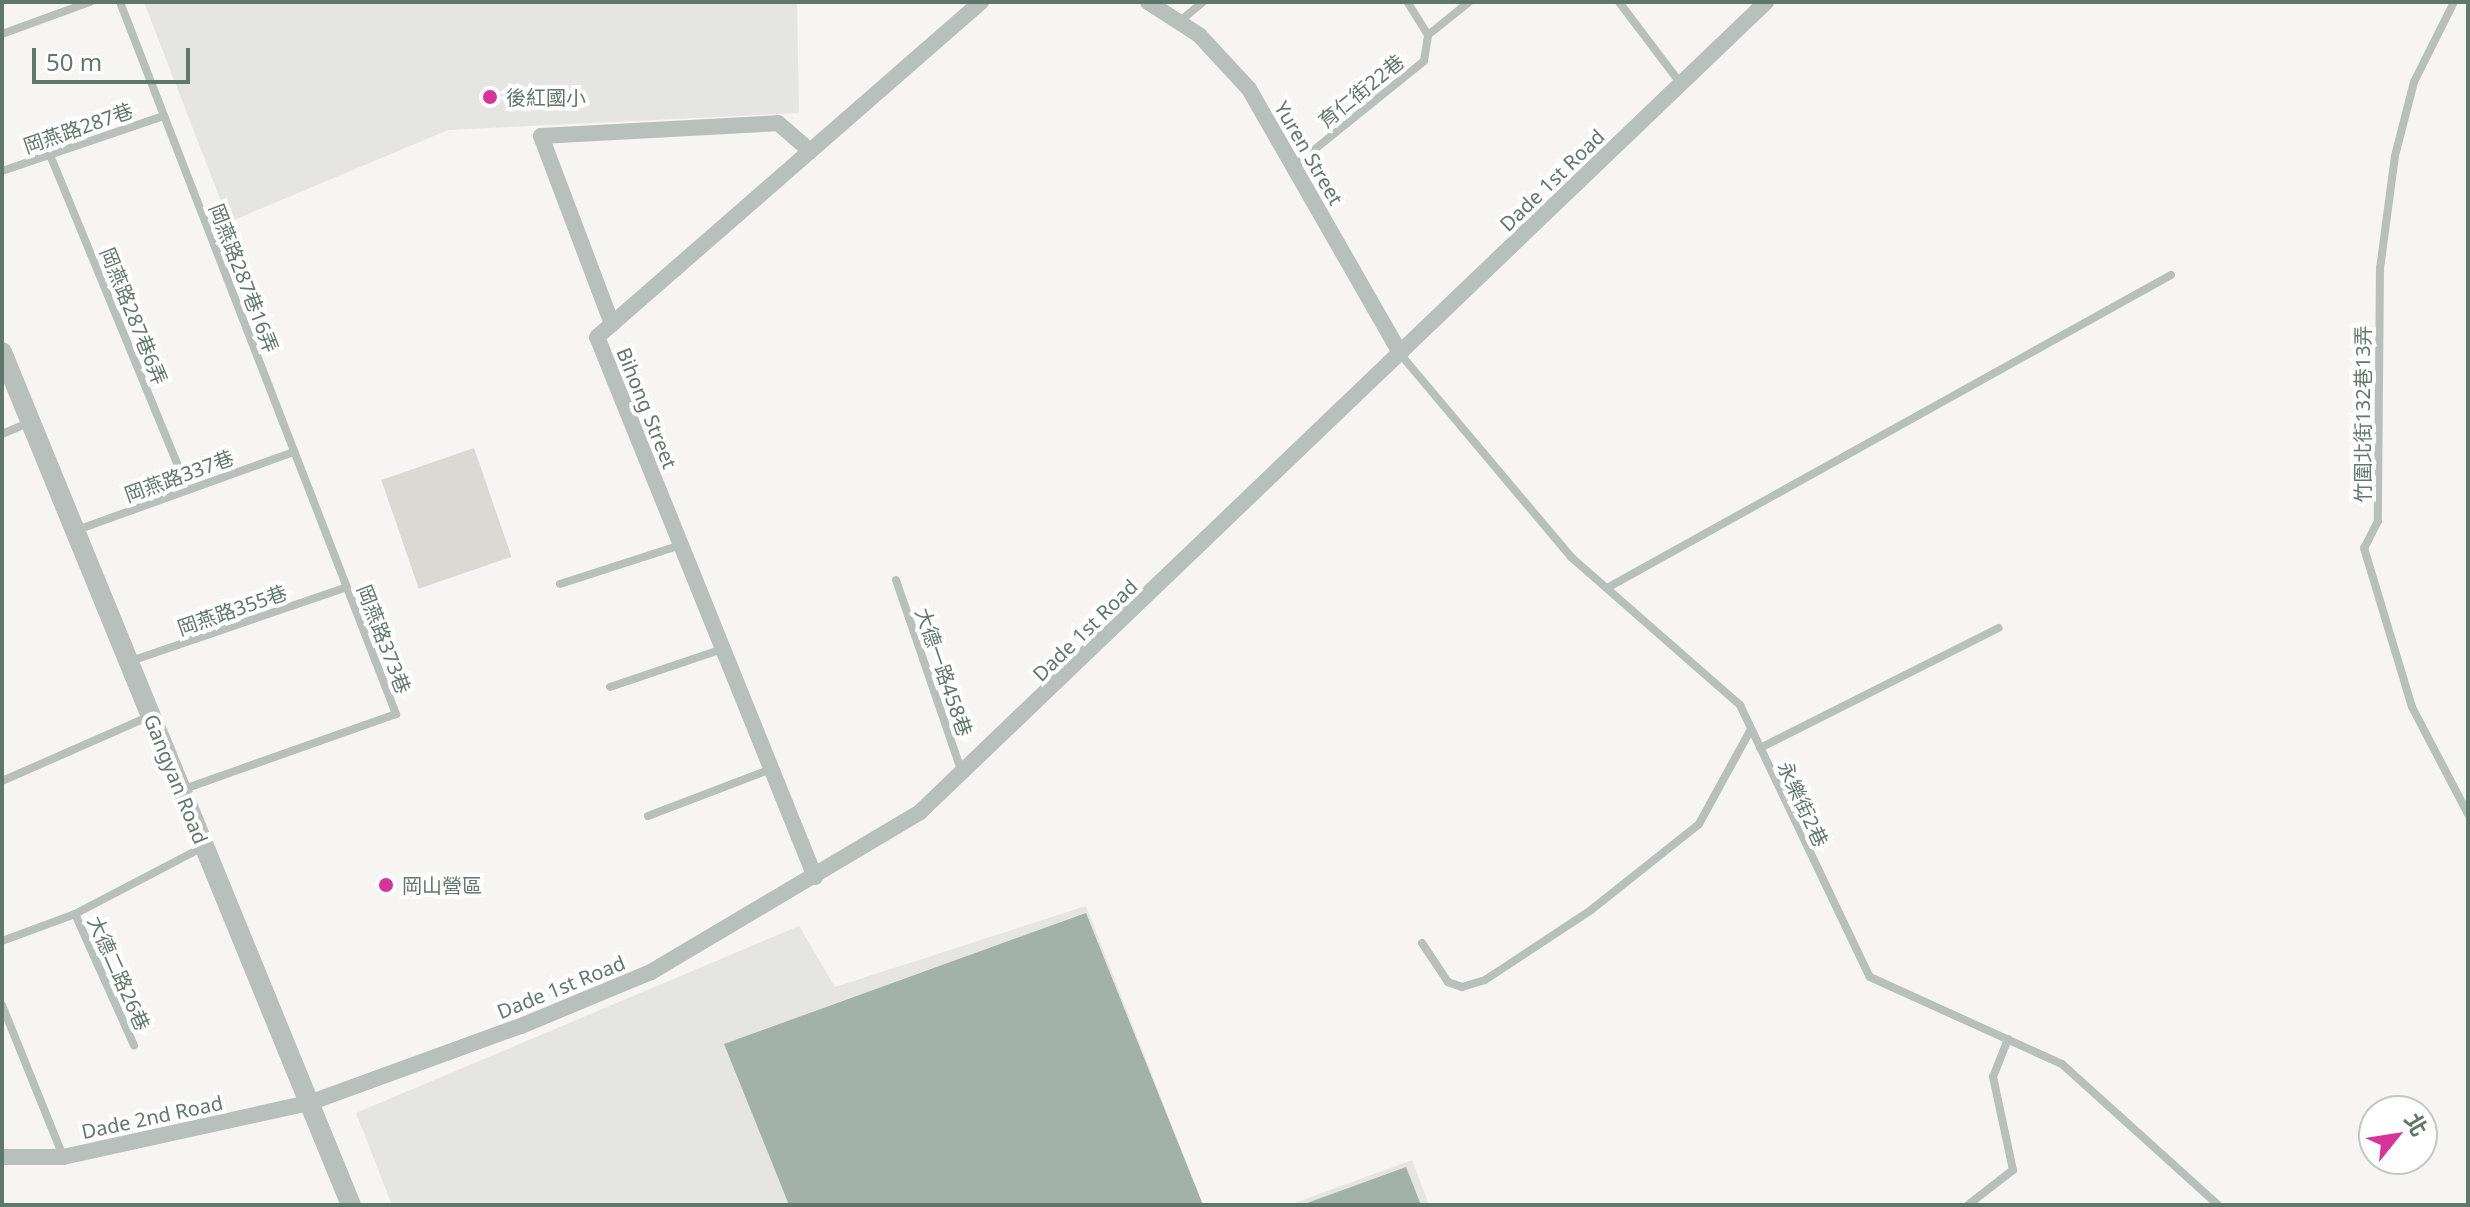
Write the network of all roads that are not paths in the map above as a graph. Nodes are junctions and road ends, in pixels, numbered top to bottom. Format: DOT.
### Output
graph roads {
  1 [pos="90,2"];
  2 [pos="120,2"];
  3 [pos="981,2"];
  4 [pos="1148,2"];
  5 [pos="1203,2"];
  6 [pos="1407,2"];
  7 [pos="1469,2"];
  8 [pos="1619,2"];
  9 [pos="1766,2"];
  10 [pos="2454,2"];
  11 [pos="1179,22"];
  12 [pos="2,34"];
  13 [pos="1428,35"];
  14 [pos="1681,84"];
  15 [pos="164,116"];
  16 [pos="810,151"];
  17 [pos="50,155"];
  18 [pos="1294,166"];
  19 [pos="2,171"];
  20 [pos="2171,275"];
  21 [pos="612,324"];
  22 [pos="2,352"];
  23 [pos="1401,354"];
  24 [pos="30,421"];
  25 [pos="2,434"];
  26 [pos="294,452"];
  27 [pos="188,490"];
  28 [pos="75,530"];
  29 [pos="681,545"];
  30 [pos="896,580"];
  31 [pos="560,584"];
  32 [pos="347,587"];
  33 [pos="1607,588"];
  34 [pos="1999,628"];
  35 [pos="723,648"];
  36 [pos="128,662"];
  37 [pos="610,687"];
  38 [pos="150,716"];
  39 [pos="1751,729"];
  40 [pos="1760,748"];
  41 [pos="771,769"];
  42 [pos="962,773"];
  43 [pos="2,781"];
  44 [pos="181,790"];
  45 [pos="2468,814"];
  46 [pos="648,816"];
  47 [pos="203,846"];
  48 [pos="815,877"];
  49 [pos="75,914"];
  50 [pos="2,941"];
  51 [pos="1422,943"];
  52 [pos="2,1005"];
  53 [pos="2008,1039"];
  54 [pos="134,1045"];
  55 [pos="309,1103"];
  56 [pos="2,1157"];
  57 [pos="63,1157"];
  58 [pos="351,1205"];
  59 [pos="1968,1205"];
  60 [pos="2218,1205"];
  1 -- 12 [label="lane"];
  2 -- 15 [label="lane, 岡燕路287巷16弄"];
  3 -- 16 [label="street, Bihong Street"];
  4 -- 11 [label="street, Yuren Street"];
  5 -- 11 [label="lane"];
  6 -- 13 [label="lane"];
  7 -- 13 [label="lane, 育仁街22巷"];
  8 -- 14 [label="lane"];
  9 -- 14 [label="street, Dade 1st Road"];
  10 -- 45 [label="lane, 竹圍北街132巷13弄"];
  11 -- 18 [label="street, Yuren Street"];
  13 -- 18 [label="lane, 育仁街22巷"];
  14 -- 23 [label="street, Dade 1st Road"];
  15 -- 17 [label="lane, 岡燕路287巷"];
  15 -- 26 [label="lane, 岡燕路287巷16弄"];
  16 -- 21 [label="street, Bihong Street"];
  16 -- 21 [label="street"];
  17 -- 19 [label="lane, 岡燕路287巷"];
  17 -- 27 [label="lane, 岡燕路287巷6弄"];
  18 -- 23 [label="street, Yuren Street"];
  20 -- 33 [label="lane"];
  21 -- 29 [label="street, Bihong Street"];
  22 -- 24 [label="street, Gangyan Road"];
  23 -- 33 [label="lane, 永樂街2巷"];
  23 -- 42 [label="street, Dade 1st Road"];
  24 -- 25 [label="lane"];
  24 -- 28 [label="street, Gangyan Road"];
  26 -- 27 [label="lane, 岡燕路337巷"];
  26 -- 32 [label="lane, 岡燕路373巷"];
  27 -- 28 [label="lane, 岡燕路337巷"];
  28 -- 36 [label="street, Gangyan Road"];
  29 -- 31 [label="lane"];
  29 -- 35 [label="street, Bihong Street"];
  30 -- 42 [label="lane, 大德一路458巷"];
  32 -- 36 [label="lane, 岡燕路355巷"];
  32 -- 44 [label="lane, 岡燕路373巷"];
  33 -- 39 [label="lane, 永樂街2巷"];
  34 -- 40 [label="lane"];
  35 -- 37 [label="lane"];
  35 -- 41 [label="street, Bihong Street"];
  36 -- 38 [label="street, Gangyan Road"];
  38 -- 43 [label="lane"];
  38 -- 44 [label="street, Gangyan Road"];
  39 -- 40 [label="lane, 永樂街2巷"];
  39 -- 51 [label="lane"];
  40 -- 53 [label="lane, 永樂街2巷"];
  41 -- 46 [label="lane"];
  41 -- 48 [label="street, Bihong Street"];
  42 -- 48 [label="street, Dade 1st Road"];
  44 -- 47 [label="street, Gangyan Road"];
  47 -- 49 [label="lane, 大德二路26巷"];
  47 -- 55 [label="street, Gangyan Road"];
  48 -- 55 [label="street, Dade 1st Road"];
  49 -- 50 [label="lane, 大德二路26巷"];
  49 -- 54 [label="lane, 大德二路26巷"];
  52 -- 57 [label="lane"];
  53 -- 59 [label="lane"];
  53 -- 60 [label="lane, 永樂街2巷"];
  55 -- 57 [label="street, Dade 2nd Road"];
  55 -- 58 [label="street, Gangyan Road"];
  56 -- 57 [label="street, Dade 2nd Road"];
}
